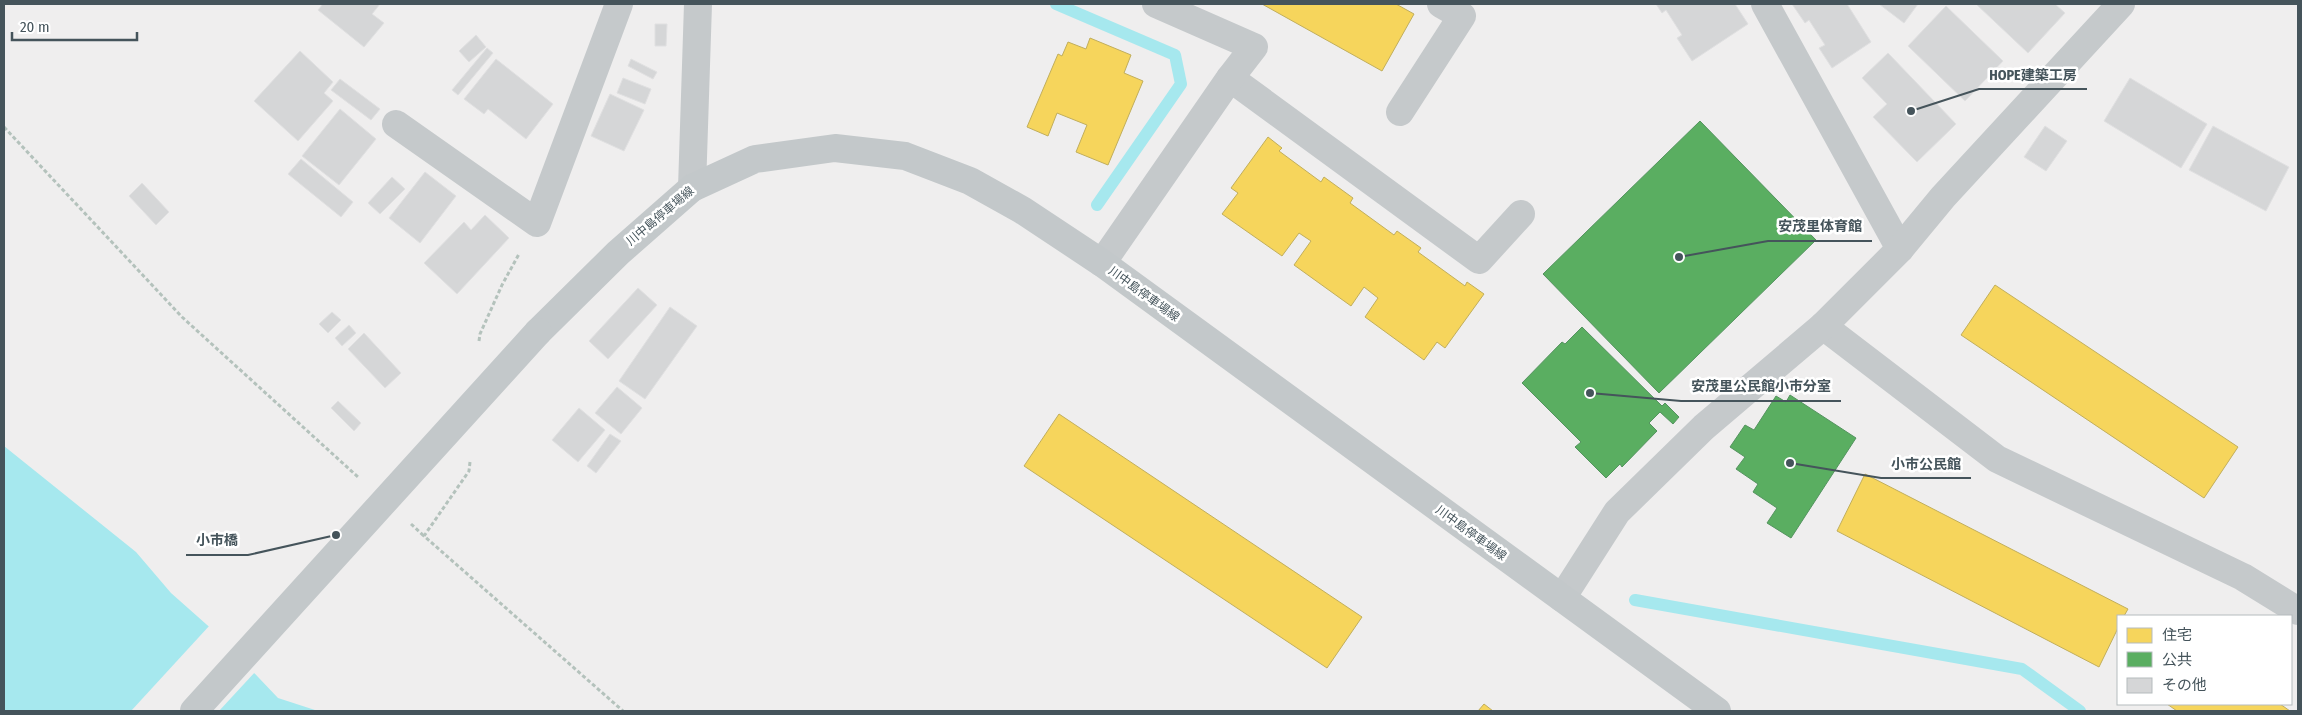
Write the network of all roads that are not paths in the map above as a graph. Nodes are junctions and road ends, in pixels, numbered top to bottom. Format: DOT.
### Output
graph roads {
  1 [pos="619,4"];
  2 [pos="698,4"];
  3 [pos="1156,4"];
  4 [pos="1441,4"];
  5 [pos="1765,4"];
  6 [pos="2121,4"];
  7 [pos="1230,78"];
  8 [pos="1400,112"];
  9 [pos="396,124"];
  10 [pos="692,188"];
  11 [pos="1521,214"];
  12 [pos="1900,249"];
  13 [pos="1102,263"];
  14 [pos="1823,326"];
  15 [pos="1562,598"];
  16 [pos="2298,611"];
  17 [pos="194,711"];
  18 [pos="1717,711"];
  1 -- 9 [label="street"];
  2 -- 10 [label="street"];
  3 -- 7 [label="street"];
  4 -- 8 [label="street"];
  5 -- 12 [label="street"];
  6 -- 12 [label="street"];
  7 -- 11 [label="street"];
  7 -- 13 [label="street"];
  10 -- 13 [label="main road, 川中島停車場線"];
  10 -- 17 [label="main road, 川中島停車場線, bridge"];
  12 -- 14 [label="street"];
  13 -- 15 [label="main road, 川中島停車場線"];
  14 -- 15 [label="street"];
  14 -- 16 [label="street"];
  15 -- 18 [label="main road, 川中島停車場線"];
}
